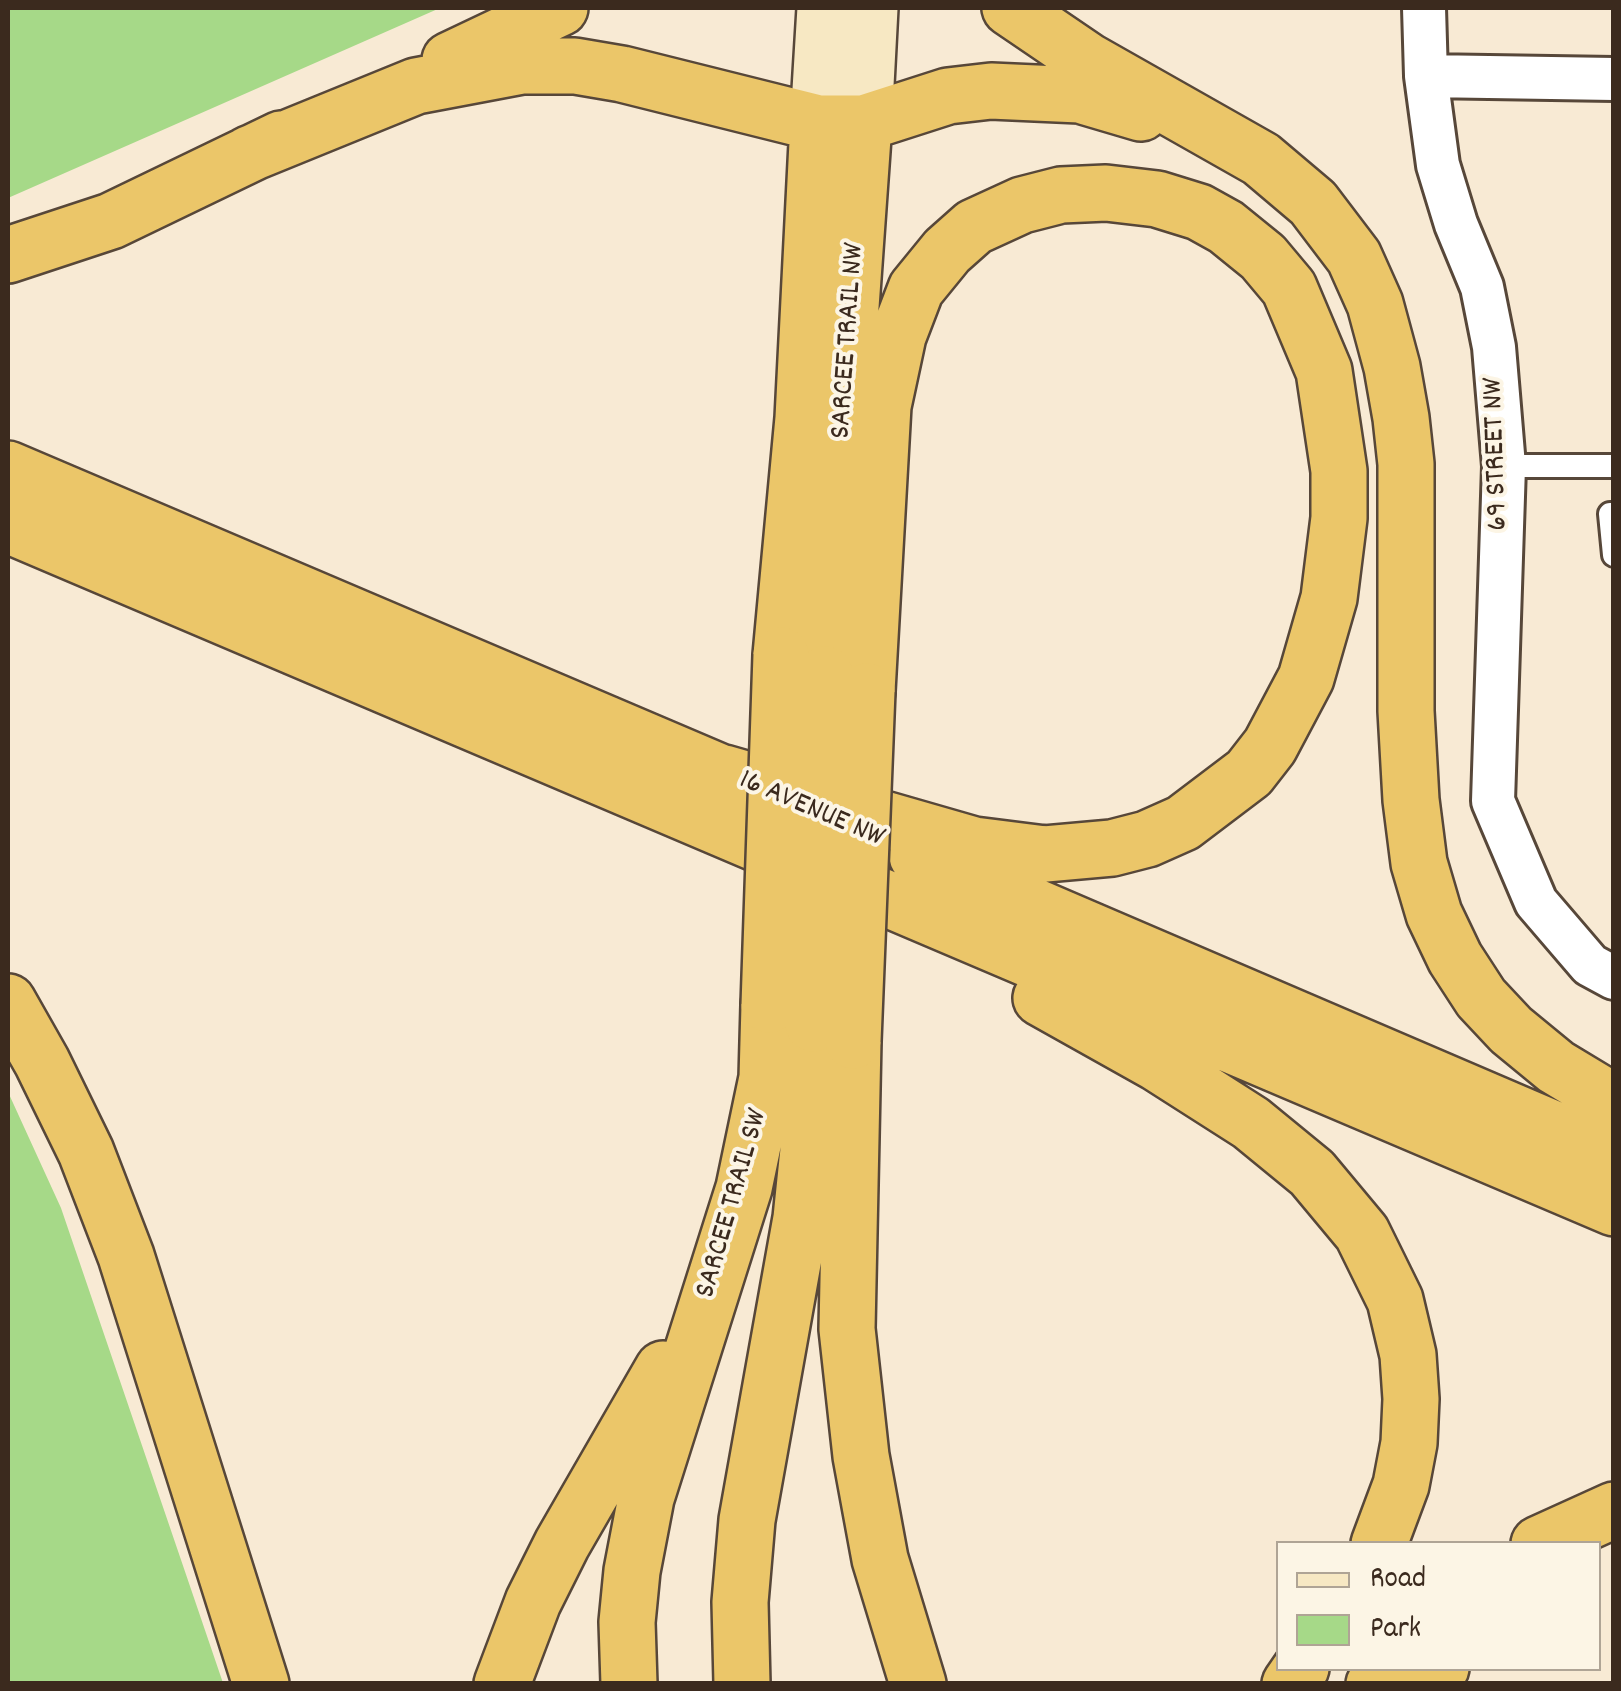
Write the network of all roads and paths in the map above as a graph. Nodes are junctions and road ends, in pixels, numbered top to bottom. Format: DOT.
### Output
graph roads {
  1 [pos="560,8"];
  2 [pos="825,8"];
  3 [pos="870,8"];
  4 [pos="1010,8"];
  5 [pos="1424,8"];
  6 [pos="1426,76"];
  7 [pos="1614,78"];
  8 [pos="841,123"];
  9 [pos="249,154"];
  10 [pos="1261,159"];
  11 [pos="8,255"];
  12 [pos="1504,466"];
  13 [pos="1614,466"];
  14 [pos="8,470"];
  15 [pos="1614,514"];
  16 [pos="8,526"];
  17 [pos="1614,556"];
  18 [pos="825,673"];
  19 [pos="724,773"];
  20 [pos="725,830"];
  21 [pos="1614,978"];
  22 [pos="8,1002"];
  23 [pos="812,1023"];
  24 [pos="1614,1102"];
  25 [pos="1614,1155"];
  26 [pos="1614,1208"];
  27 [pos="724,1245"];
  28 [pos="1614,1510"];
  29 [pos="1380,1541"];
  30 [pos="1547,1541"];
  31 [pos="261,1684"];
  32 [pos="502,1684"];
  33 [pos="629,1684"];
  34 [pos="742,1684"];
  35 [pos="918,1684"];
  1 -- 9 [label="highway"];
  2 -- 8 [label="street, SARCEE TRAIL NW"];
  3 -- 8 [label="street, SARCEE TRAIL NW"];
  4 -- 10 [label="highway"];
  5 -- 6 [label="street, 69 STREET NW"];
  6 -- 7 [label="street"];
  6 -- 12 [label="street, 69 STREET NW"];
  8 -- 9 [label="highway"];
  8 -- 10 [label="highway"];
  8 -- 18 [label="highway, SARCEE TRAIL NW"];
  9 -- 11 [label="highway"];
  10 -- 24 [label="highway"];
  12 -- 13 [label="lane"];
  12 -- 21 [label="street, 69 STREET NW"];
  14 -- 19 [label="highway, 16 AVENUE NW"];
  15 -- 17 [label="lane"];
  16 -- 20 [label="highway, 16 AVENUE NW"];
  18 -- 19 [label="highway"];
  18 -- 23 [label="highway, SARCEE TRAIL SW, bridge"];
  18 -- 23 [label="highway, bridge"];
  19 -- 25 [label="highway, 16 AVENUE NW"];
  20 -- 26 [label="highway, 16 AVENUE NW"];
  20 -- 29 [label="highway"];
  22 -- 31 [label="highway"];
  23 -- 27 [label="highway, SARCEE TRAIL SW"];
  23 -- 34 [label="highway, SARCEE TRAIL SW"];
  23 -- 35 [label="highway"];
  27 -- 32 [label="highway"];
  27 -- 33 [label="highway, SARCEE TRAIL SW"];
  28 -- 30 [label="highway"];
}
